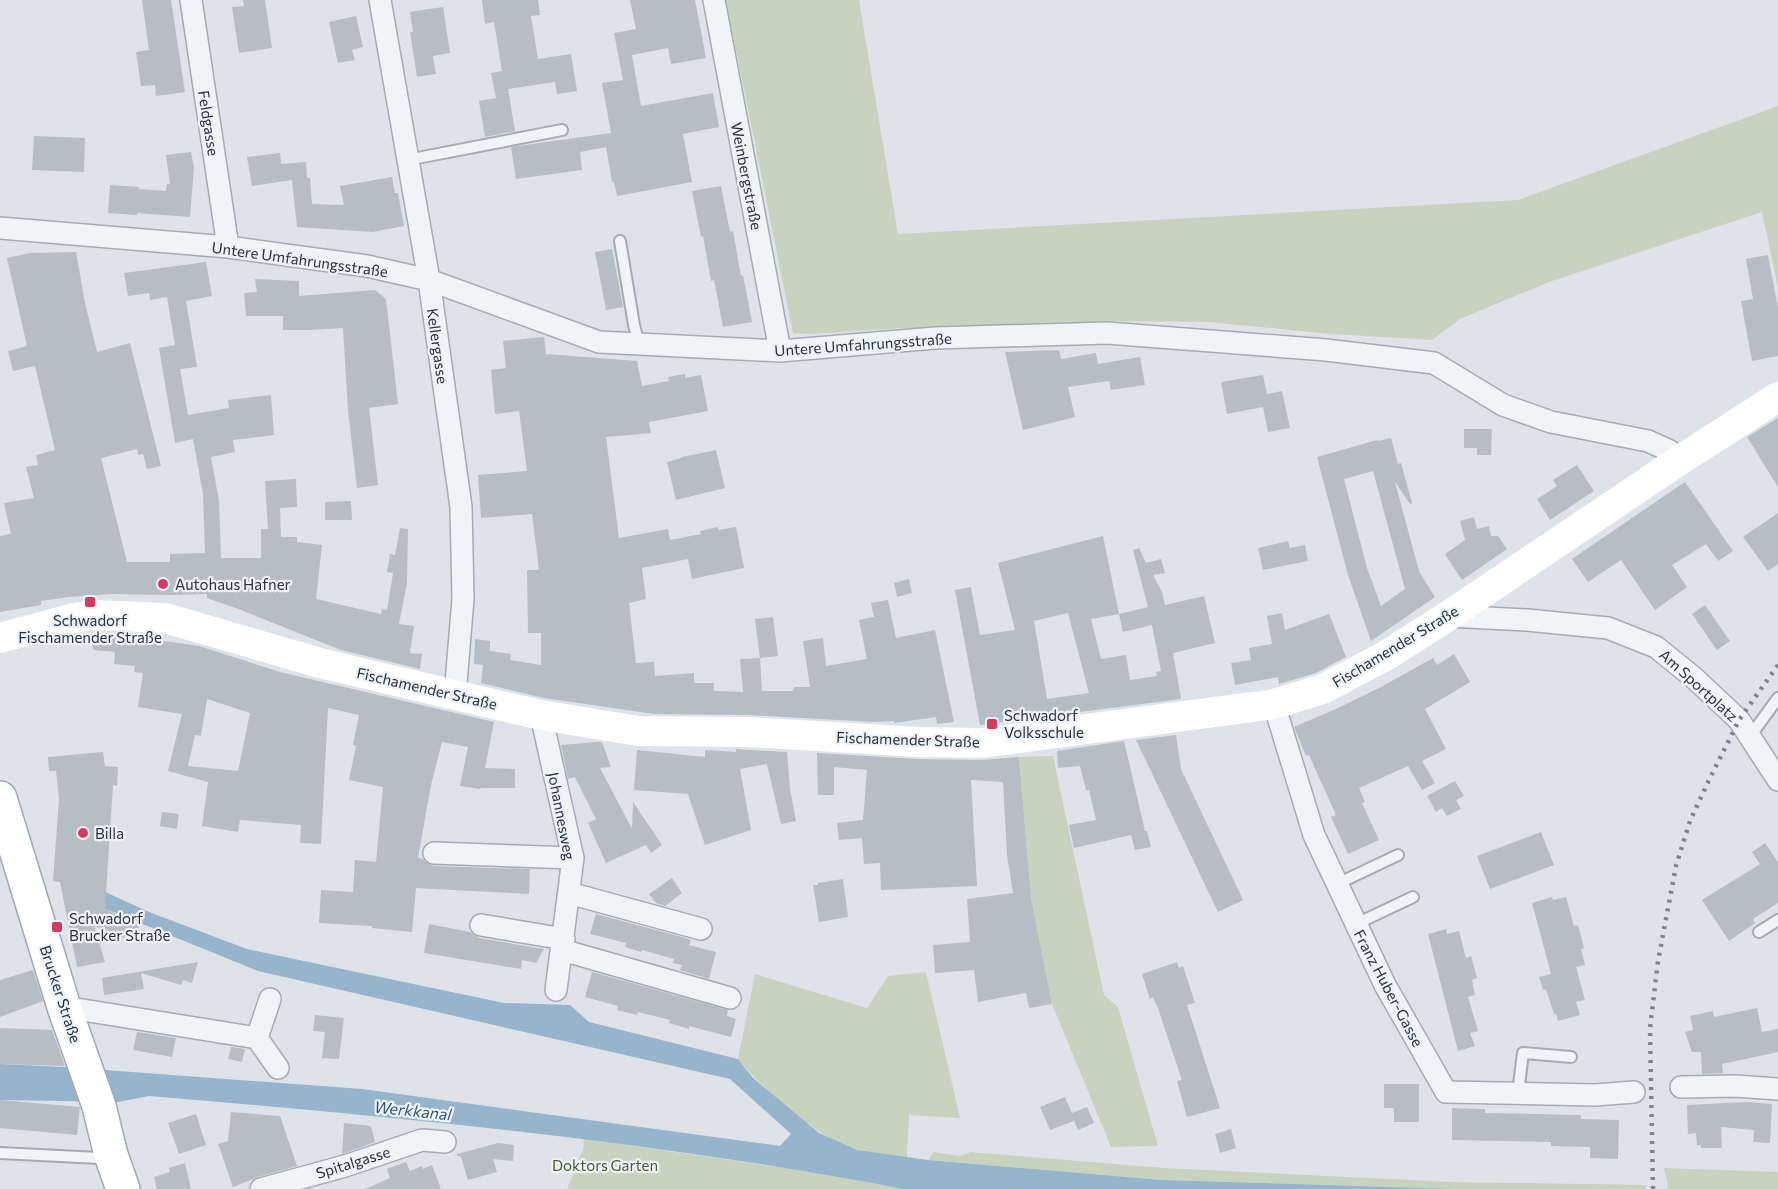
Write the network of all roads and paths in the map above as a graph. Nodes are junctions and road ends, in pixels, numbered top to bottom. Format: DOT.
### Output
graph roads {
  1 [pos="191,0"];
  2 [pos="380,0"];
  3 [pos="714,0"];
  4 [pos="562,130"];
  5 [pos="408,160"];
  6 [pos="0,228"];
  7 [pos="620,241"];
  8 [pos="228,247"];
  9 [pos="429,280"];
  10 [pos="639,344"];
  11 [pos="780,351"];
  12 [pos="1778,397"];
  13 [pos="1680,460"];
  14 [pos="1448,616"];
  15 [pos="0,639"];
  16 [pos="455,695"];
  17 [pos="1778,698"];
  18 [pos="1274,704"];
  19 [pos="541,715"];
  20 [pos="1750,735"];
  21 [pos="1778,780"];
  22 [pos="0,798"];
  23 [pos="434,852"];
  24 [pos="1398,855"];
  25 [pos="573,858"];
  26 [pos="1337,884"];
  27 [pos="569,893"];
  28 [pos="1413,897"];
  29 [pos="1778,920"];
  30 [pos="481,924"];
  31 [pos="1356,924"];
  32 [pos="701,929"];
  33 [pos="1759,932"];
  34 [pos="563,945"];
  35 [pos="556,990"];
  36 [pos="730,998"];
  37 [pos="270,999"];
  38 [pos="64,1007"];
  39 [pos="257,1038"];
  40 [pos="1571,1057"];
  41 [pos="278,1068"];
  42 [pos="1682,1087"];
  43 [pos="1778,1089"];
  44 [pos="1634,1092"];
  45 [pos="1518,1094"];
  46 [pos="445,1142"];
  47 [pos="0,1153"];
  48 [pos="111,1155"];
  49 [pos="123,1189"];
  50 [pos="261,1189"];
  1 -- 8 [label="street, Feldgasse"];
  2 -- 5 [label="street, Kellergasse"];
  3 -- 11 [label="street, Weinbergstraße"];
  4 -- 5 [label="lane"];
  5 -- 9 [label="street, Kellergasse"];
  6 -- 8 [label="street, Untere Umfahrungsstraße"];
  7 -- 10 [label="lane"];
  8 -- 9 [label="street, Untere Umfahrungsstraße"];
  9 -- 10 [label="street, Untere Umfahrungsstraße"];
  9 -- 16 [label="street, Kellergasse"];
  10 -- 11 [label="street, Untere Umfahrungsstraße"];
  11 -- 13 [label="street, Untere Umfahrungsstraße"];
  12 -- 13 [label="main road, Fischamender Straße"];
  13 -- 14 [label="main road, Fischamender Straße"];
  14 -- 18 [label="main road, Fischamender Straße"];
  14 -- 20 [label="street, Am Sportplatz"];
  15 -- 16 [label="main road, Fischamender Straße"];
  16 -- 19 [label="main road, Fischamender Straße"];
  17 -- 20 [label="lane"];
  18 -- 19 [label="main road, Fischamender Straße"];
  18 -- 26 [label="street, Franz Huber-Gasse"];
  19 -- 25 [label="street, Johannesweg"];
  20 -- 21 [label="street, Am Sportplatz"];
  22 -- 38 [label="main road, Brucker Straße"];
  23 -- 25 [label="street"];
  24 -- 26 [label="lane"];
  25 -- 27 [label="street, Johannesweg"];
  26 -- 31 [label="street, Franz Huber-Gasse"];
  27 -- 32 [label="street"];
  27 -- 34 [label="street, Johannesweg"];
  28 -- 31 [label="lane"];
  29 -- 33 [label="lane"];
  30 -- 34 [label="street"];
  31 -- 45 [label="street, Franz Huber-Gasse"];
  34 -- 35 [label="street, Johannesweg"];
  34 -- 36 [label="street"];
  37 -- 39 [label="street"];
  38 -- 39 [label="street"];
  38 -- 48 [label="main road, Brucker Straße"];
  39 -- 41 [label="street"];
  40 -- 45 [label="lane"];
  42 -- 43 [label="street"];
  44 -- 45 [label="street, Franz Huber-Gasse"];
  46 -- 50 [label="street, Spitalgasse"];
  47 -- 48 [label="lane"];
  48 -- 49 [label="main road, Brucker Straße"];
}
